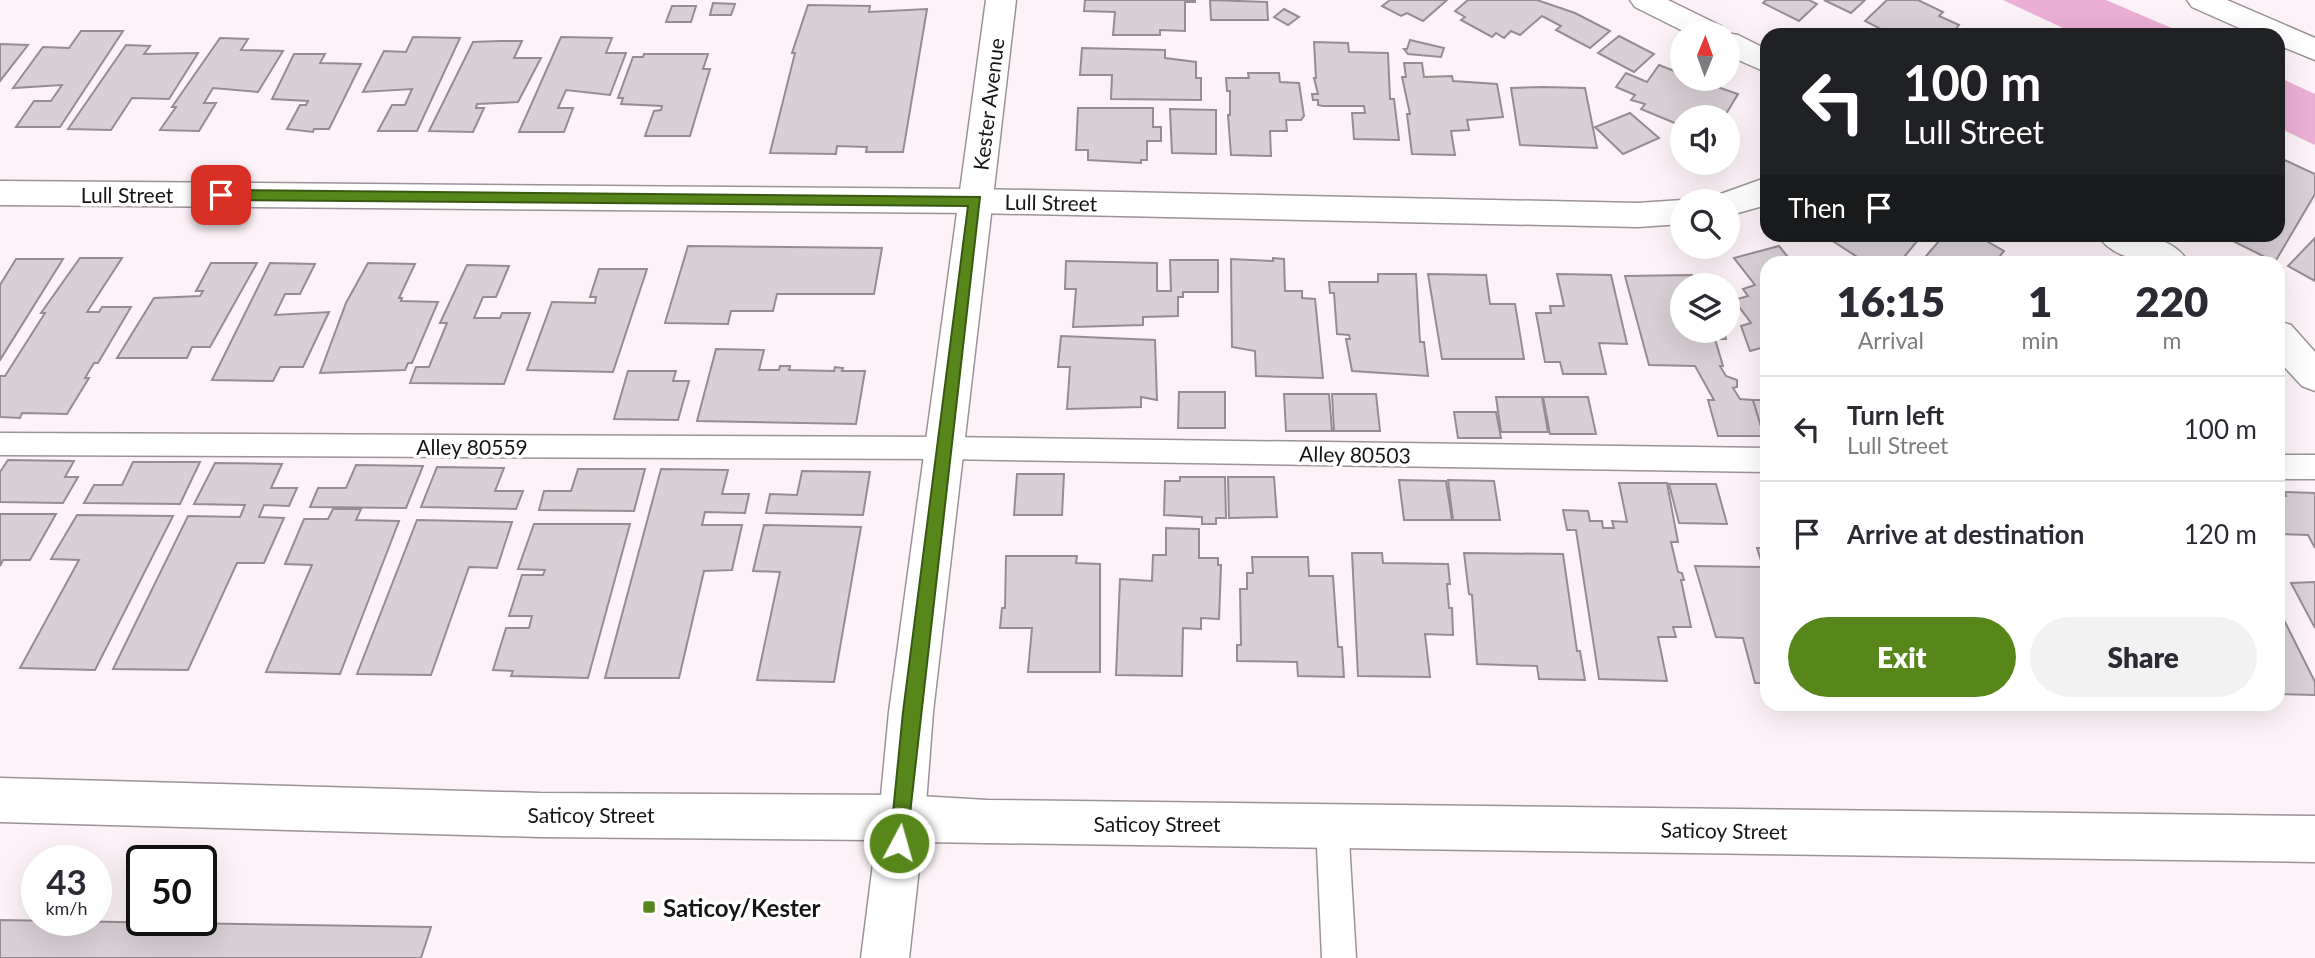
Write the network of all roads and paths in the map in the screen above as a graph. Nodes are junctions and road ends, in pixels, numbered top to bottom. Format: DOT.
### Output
graph roads {
  1 [pos="1001,0"];
  2 [pos="1645,0"];
  3 [pos="2202,0"];
  4 [pos="1686,21"];
  5 [pos="2265,28"];
  6 [pos="2285,37"];
  7 [pos="1740,49"];
  8 [pos="2315,50"];
  9 [pos="1760,59"];
  10 [pos="0,193"];
  11 [pos="1760,193"];
  12 [pos="975,201"];
  13 [pos="1740,201"];
  14 [pos="1670,213"];
  15 [pos="2130,242"];
  16 [pos="2159,256"];
  17 [pos="2285,342"];
  18 [pos="2315,376"];
  19 [pos="0,444"];
  20 [pos="943,448"];
  21 [pos="1760,460"];
  22 [pos="2285,467"];
  23 [pos="2315,467"];
  24 [pos="0,800"];
  25 [pos="902,817"];
  26 [pos="1332,824"];
  27 [pos="2315,839"];
  28 [pos="885,958"];
  29 [pos="1339,958"];
  1 -- 12 [label="street, Kester Avenue"];
  2 -- 4 [label="street"];
  3 -- 5 [label="street"];
  6 -- 8 [label="street"];
  7 -- 9 [label="street"];
  10 -- 12 [label="street, Lull Street"];
  11 -- 13 [label="street"];
  12 -- 14 [label="street, Lull Street"];
  12 -- 20 [label="street, Kester Avenue"];
  15 -- 16 [label="street"];
  17 -- 18 [label="street"];
  19 -- 20 [label="lane, Alley 80559"];
  20 -- 21 [label="lane, Alley 80503"];
  20 -- 25 [label="street, Kester Avenue"];
  22 -- 23 [label="lane"];
  24 -- 25 [label="street, Saticoy Street"];
  25 -- 26 [label="street, Saticoy Street"];
  25 -- 28 [label="street, Kester Avenue"];
  26 -- 27 [label="street, Saticoy Street"];
  26 -- 29 [label="lane"];
}
